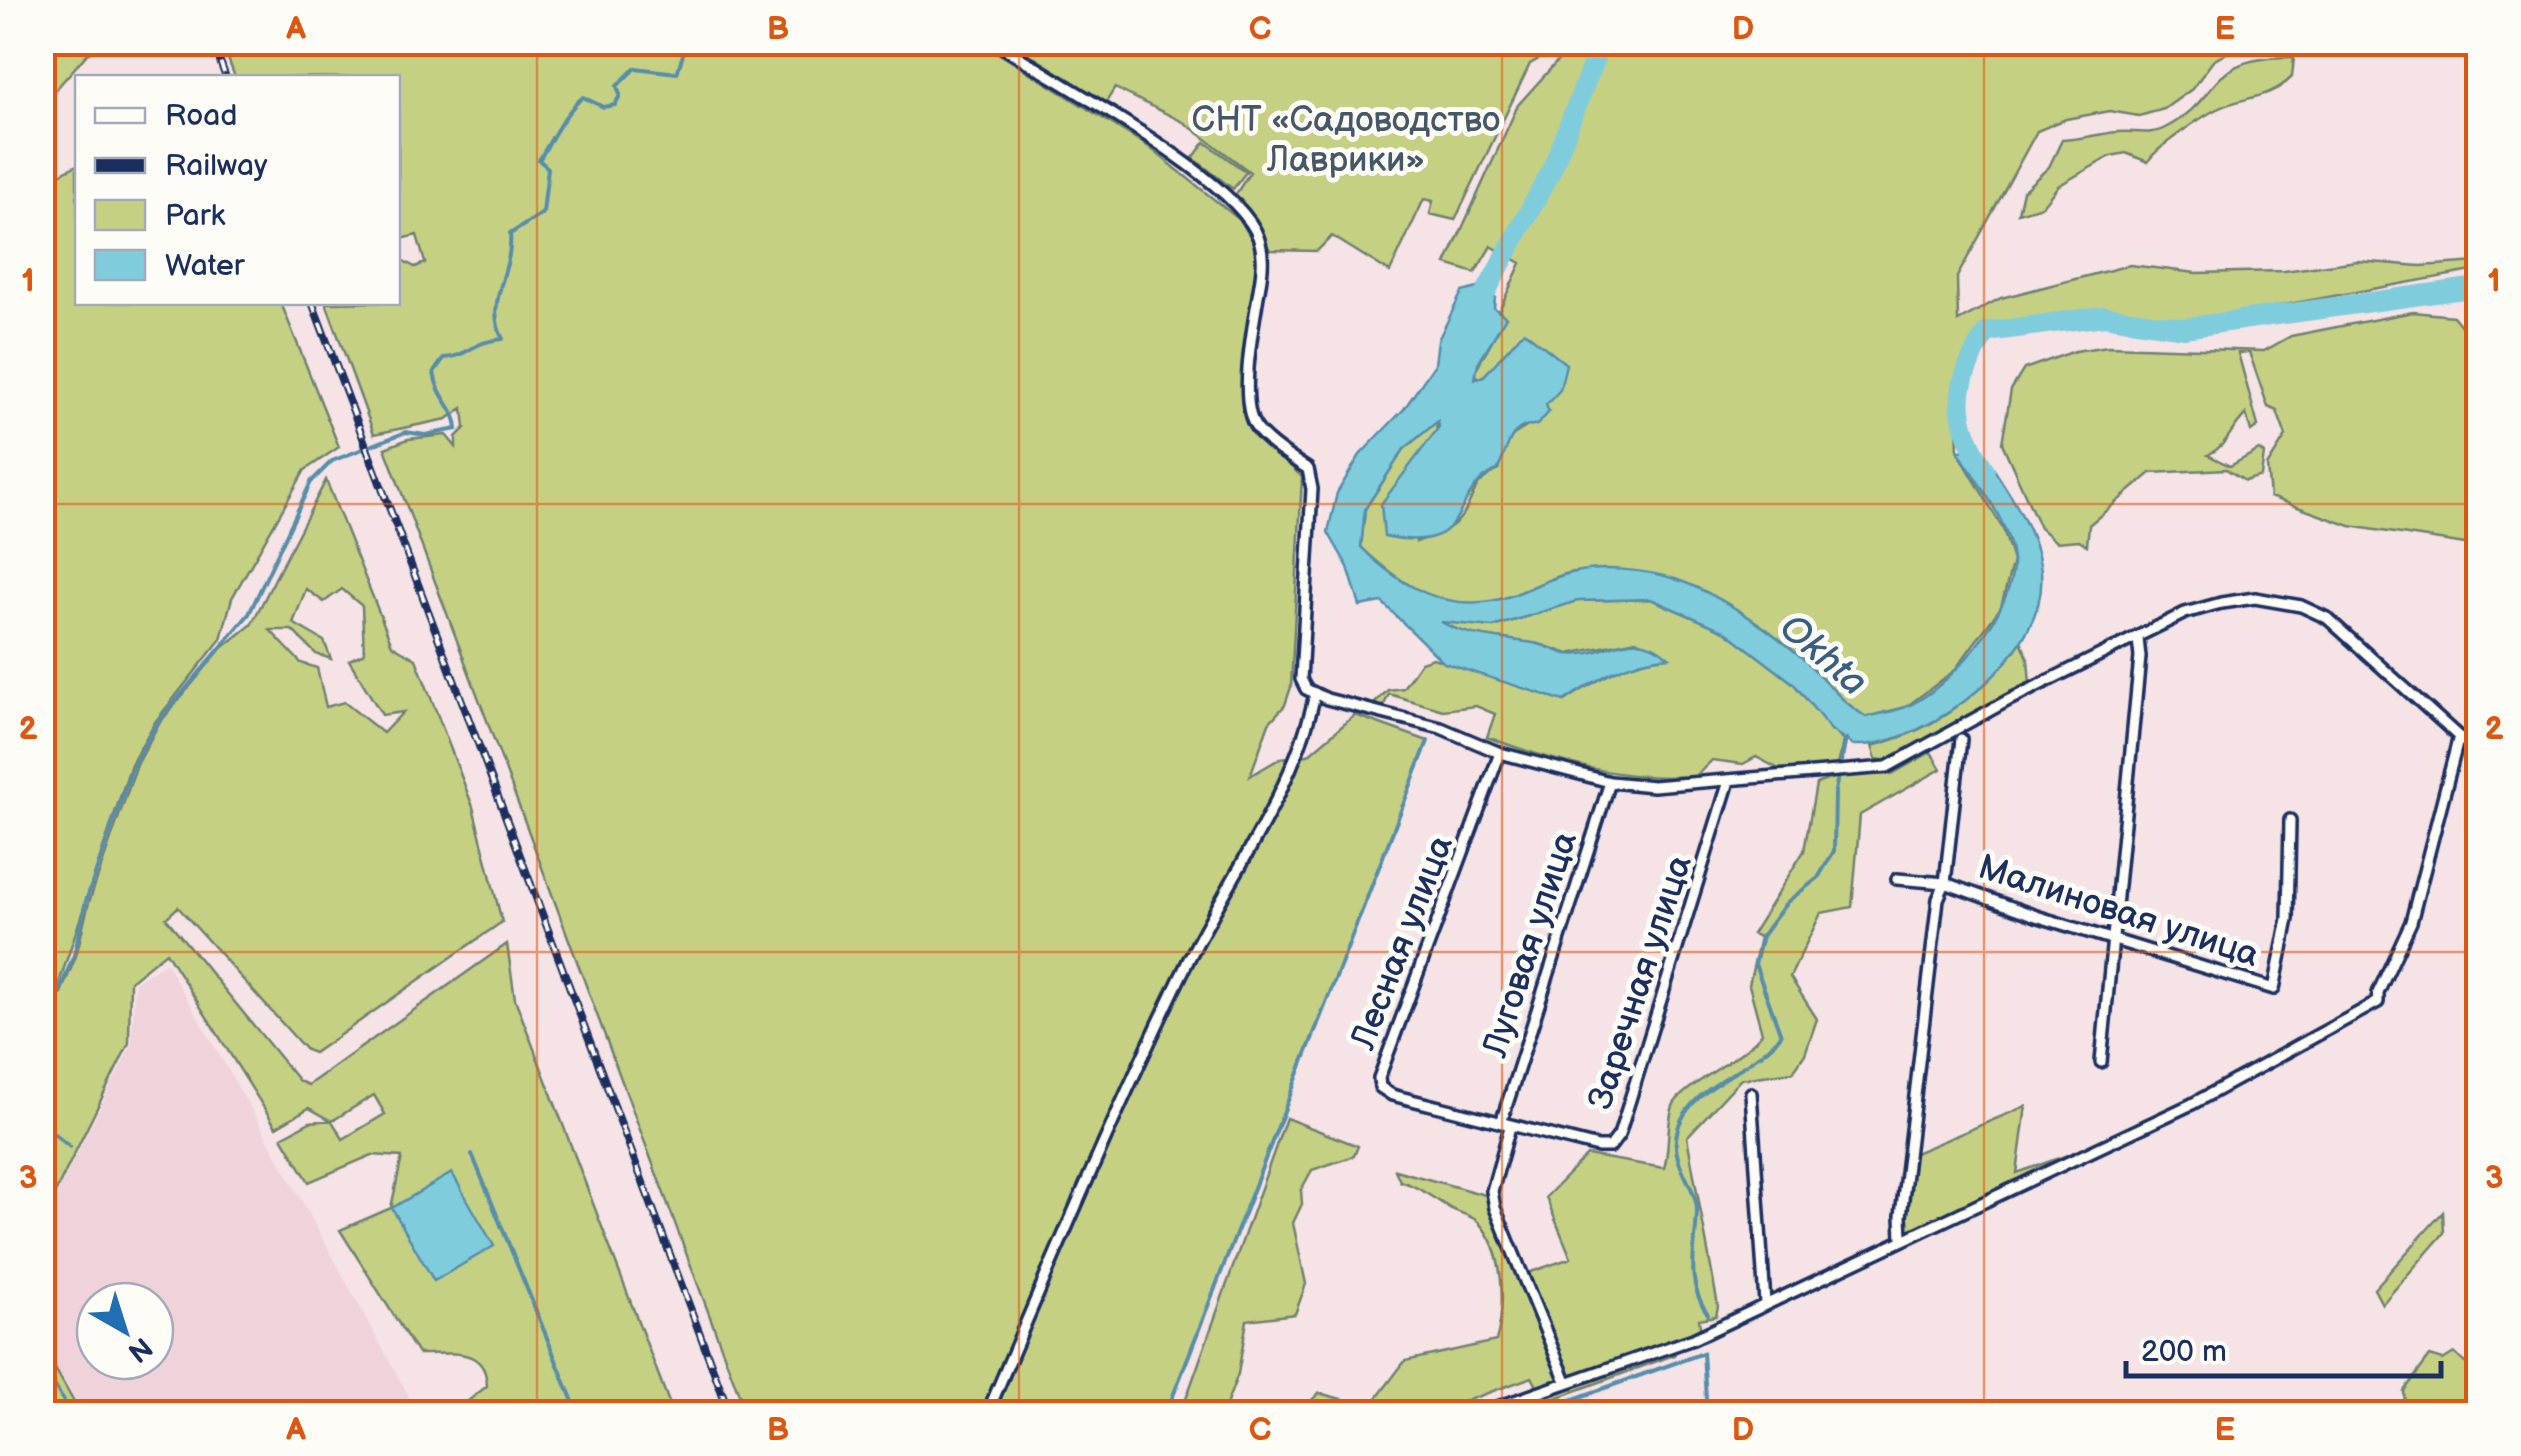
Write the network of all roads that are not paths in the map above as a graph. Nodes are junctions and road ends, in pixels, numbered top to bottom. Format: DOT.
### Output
graph roads {
  1 [pos="994,42"];
  2 [pos="2138,639"];
  3 [pos="1315,693"];
  4 [pos="1961,739"];
  5 [pos="2458,740"];
  6 [pos="1500,753"];
  7 [pos="2478,754"];
  8 [pos="1729,781"];
  9 [pos="1610,782"];
  10 [pos="2290,820"];
  11 [pos="1897,879"];
  12 [pos="1944,883"];
  13 [pos="2114,940"];
  14 [pos="2101,1062"];
  15 [pos="1752,1093"];
  16 [pos="1505,1125"];
  17 [pos="1902,1237"];
  18 [pos="1764,1303"];
  19 [pos="1566,1381"];
  20 [pos="988,1414"];
  21 [pos="1478,1414"];
  1 -- 3 [label="street"];
  2 -- 5 [label="street"];
  2 -- 8 [label="street"];
  2 -- 13 [label="street"];
  3 -- 6 [label="street"];
  3 -- 20 [label="street"];
  4 -- 12 [label="street"];
  5 -- 7 [label="street"];
  5 -- 17 [label="street"];
  6 -- 9 [label="street"];
  6 -- 16 [label="street, Лесная улица"];
  8 -- 9 [label="street"];
  8 -- 16 [label="street, Заречная улица"];
  9 -- 16 [label="street, Луговая улица"];
  10 -- 13 [label="street, Малиновая улица"];
  11 -- 12 [label="street, Малиновая улица"];
  12 -- 13 [label="street, Малиновая улица"];
  12 -- 17 [label="street"];
  13 -- 14 [label="street"];
  15 -- 18 [label="street"];
  16 -- 19 [label="street, Луговая улица"];
  17 -- 18 [label="street"];
  18 -- 19 [label="street"];
  19 -- 21 [label="street"];
}
